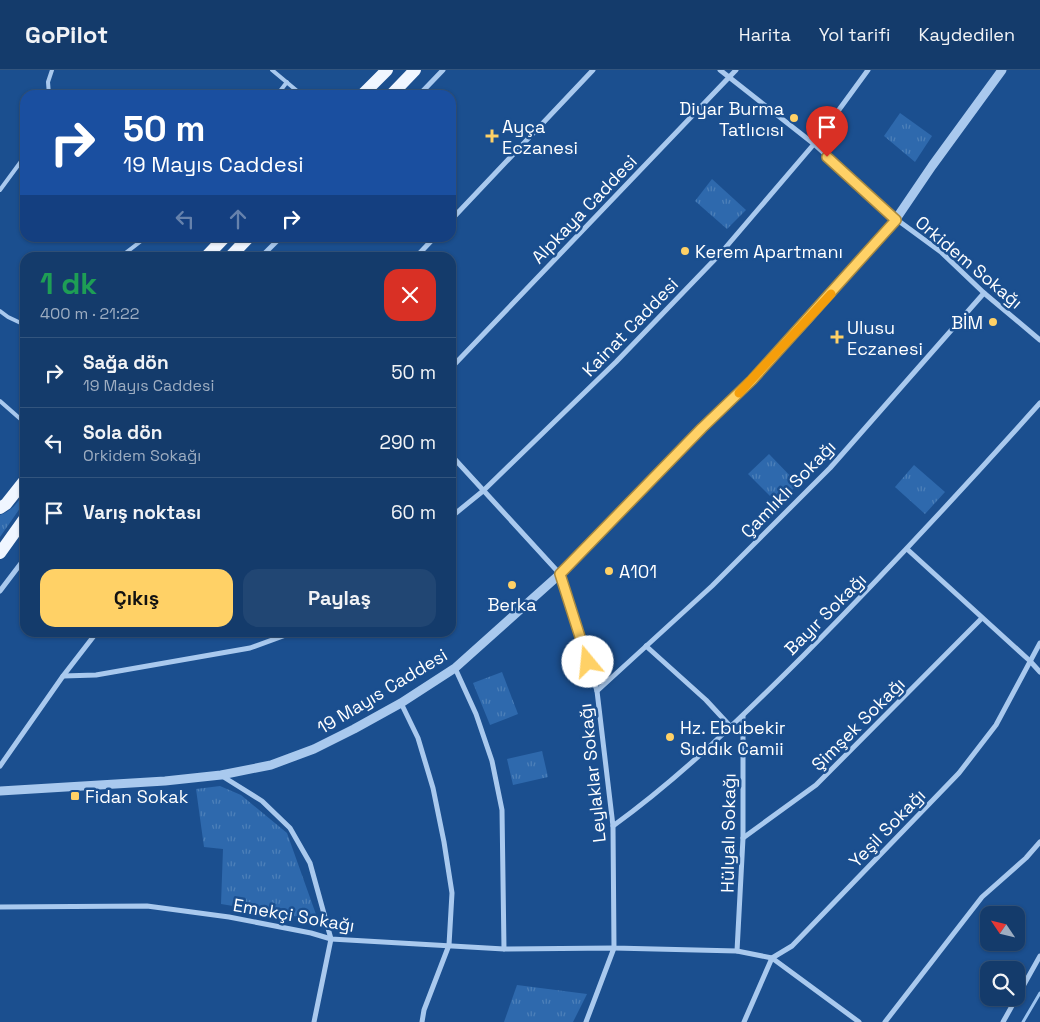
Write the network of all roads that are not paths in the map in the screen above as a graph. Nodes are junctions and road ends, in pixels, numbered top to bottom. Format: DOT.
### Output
graph roads {
  1 [pos="52,70"];
  2 [pos="272,70"];
  3 [pos="387,70"];
  4 [pos="415,70"];
  5 [pos="443,70"];
  6 [pos="593,70"];
  7 [pos="720,70"];
  8 [pos="736,70"];
  9 [pos="868,70"];
  10 [pos="1002,70"];
  11 [pos="730,77"];
  12 [pos="286,82"];
  13 [pos="49,90"];
  14 [pos="280,90"];
  15 [pos="296,90"];
  16 [pos="367,90"];
  17 [pos="396,90"];
  18 [pos="424,90"];
  19 [pos="814,144"];
  20 [pos="20,163"];
  21 [pos="0,190"];
  22 [pos="456,215"];
  23 [pos="896,220"];
  24 [pos="139,242"];
  25 [pos="220,242"];
  26 [pos="244,242"];
  27 [pos="276,242"];
  28 [pos="430,242"];
  29 [pos="126,252"];
  30 [pos="211,252"];
  31 [pos="235,252"];
  32 [pos="266,252"];
  33 [pos="421,252"];
  34 [pos="984,293"];
  35 [pos="0,311"];
  36 [pos="20,322"];
  37 [pos="1040,340"];
  38 [pos="456,363"];
  39 [pos="0,401"];
  40 [pos="1040,403"];
  41 [pos="20,419"];
  42 [pos="456,461"];
  43 [pos="20,486"];
  44 [pos="483,491"];
  45 [pos="0,508"];
  46 [pos="456,512"];
  47 [pos="20,525"];
  48 [pos="907,549"];
  49 [pos="0,553"];
  50 [pos="20,565"];
  51 [pos="560,574"];
  52 [pos="0,591"];
  53 [pos="982,618"];
  54 [pos="93,637"];
  55 [pos="280,637"];
  56 [pos="1040,643"];
  57 [pos="646,646"];
  58 [pos="1030,661"];
  59 [pos="455,668"];
  60 [pos="1040,672"];
  61 [pos="63,676"];
  62 [pos="598,691"];
  63 [pos="401,703"];
  64 [pos="743,716"];
  65 [pos="731,727"];
  66 [pos="0,766"];
  67 [pos="221,775"];
  68 [pos="0,791"];
  69 [pos="613,826"];
  70 [pos="744,838"];
  71 [pos="1040,842"];
  72 [pos="0,907"];
  73 [pos="331,939"];
  74 [pos="449,945"];
  75 [pos="614,948"];
  76 [pos="504,949"];
  77 [pos="738,951"];
  78 [pos="1040,956"];
  79 [pos="772,958"];
  80 [pos="314,1022"];
  81 [pos="422,1022"];
  82 [pos="586,1022"];
  83 [pos="744,1022"];
  84 [pos="859,1022"];
  85 [pos="885,1022"];
  86 [pos="1003,1022"];
  1 -- 13 [label="lane"];
  2 -- 12 [label="lane"];
  3 -- 16 [label="main road"];
  4 -- 17 [label="main road"];
  5 -- 18 [label="street"];
  6 -- 22 [label="street"];
  7 -- 11 [label="street, Orkidem Sokağı"];
  8 -- 11 [label="street, Alpkaya Caddesi"];
  9 -- 19 [label="street, Kainat Caddesi"];
  10 -- 23 [label="street, 19 Mayıs Caddesi"];
  11 -- 19 [label="street, Orkidem Sokağı"];
  11 -- 38 [label="street, Alpkaya Caddesi"];
  12 -- 14 [label="lane"];
  12 -- 15 [label="lane"];
  19 -- 23 [label="street, Orkidem Sokağı"];
  19 -- 44 [label="street, Kainat Caddesi"];
  20 -- 21 [label="lane"];
  23 -- 34 [label="street, Orkidem Sokağı"];
  23 -- 51 [label="street, 19 Mayıs Caddesi"];
  24 -- 29 [label="lane"];
  25 -- 30 [label="main road"];
  26 -- 31 [label="main road"];
  27 -- 32 [label="street"];
  28 -- 33 [label="street"];
  34 -- 37 [label="street, Orkidem Sokağı"];
  34 -- 57 [label="street, Çamlıklı Sokağı"];
  35 -- 36 [label="lane"];
  39 -- 41 [label="lane"];
  40 -- 48 [label="street, Bayır Sokağı"];
  42 -- 44 [label="street, Leylaklar Sokağı"];
  43 -- 45 [label="main road"];
  44 -- 46 [label="street, Kainat Caddesi"];
  44 -- 51 [label="street, Leylaklar Sokağı"];
  47 -- 49 [label="main road"];
  48 -- 53 [label="street"];
  48 -- 64 [label="street, Bayır Sokağı"];
  50 -- 52 [label="street"];
  51 -- 59 [label="street, 19 Mayıs Caddesi"];
  51 -- 62 [label="street, Leylaklar Sokağı"];
  53 -- 58 [label="street"];
  53 -- 70 [label="street, Şimşek Sokağı"];
  54 -- 61 [label="street"];
  55 -- 61 [label="street"];
  56 -- 58 [label="street, Yeşil Sokağı"];
  57 -- 62 [label="street, Çamlıklı Sokağı"];
  57 -- 65 [label="street"];
  58 -- 60 [label="street"];
  58 -- 79 [label="street, Yeşil Sokağı"];
  59 -- 63 [label="street, 19 Mayıs Caddesi"];
  59 -- 76 [label="street"];
  61 -- 66 [label="street"];
  62 -- 69 [label="street, Leylaklar Sokağı"];
  63 -- 67 [label="street, 19 Mayıs Caddesi"];
  63 -- 74 [label="street"];
  64 -- 65 [label="street, Bayır Sokağı"];
  64 -- 70 [label="street, Hülyalı Sokağı"];
  65 -- 69 [label="street, Bayır Sokağı"];
  67 -- 68 [label="street, 19 Mayıs Caddesi"];
  67 -- 73 [label="street"];
  69 -- 75 [label="street, Leylaklar Sokağı"];
  70 -- 77 [label="street, Hülyalı Sokağı"];
  71 -- 85 [label="street"];
  72 -- 73 [label="street, Emekçi Sokağı"];
  73 -- 74 [label="street, Emekçi Sokağı"];
  73 -- 80 [label="street"];
  74 -- 76 [label="street, Emekçi Sokağı"];
  74 -- 81 [label="street"];
  75 -- 76 [label="street, Emekçi Sokağı"];
  75 -- 77 [label="street"];
  75 -- 82 [label="street"];
  77 -- 79 [label="street"];
  78 -- 86 [label="street"];
  79 -- 83 [label="street"];
  79 -- 84 [label="street"];
}
